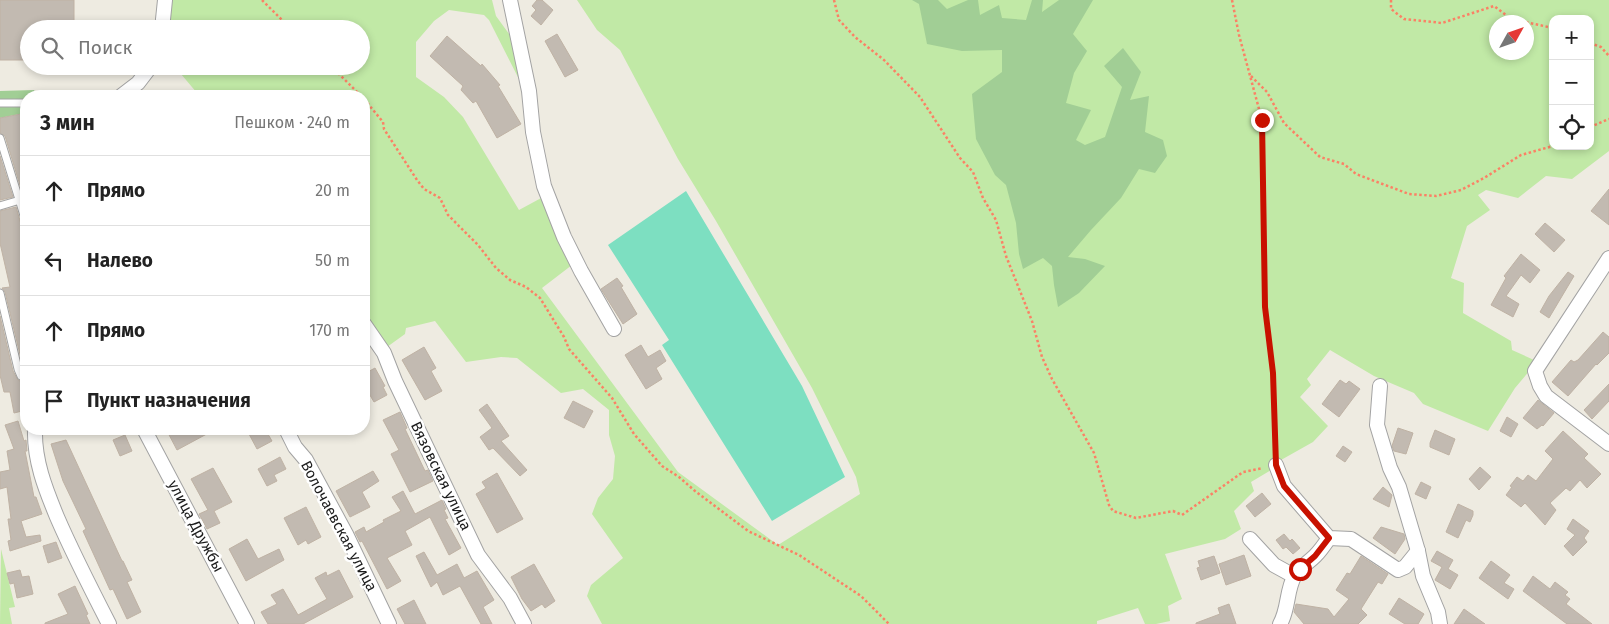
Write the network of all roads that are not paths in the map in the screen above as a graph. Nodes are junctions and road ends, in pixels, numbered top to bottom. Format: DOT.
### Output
graph roads {
  1 [pos="164,0"];
  2 [pos="510,0"];
  3 [pos="163,20"];
  4 [pos="144,75"];
  5 [pos="129,90"];
  6 [pos="0,103"];
  7 [pos="20,103"];
  8 [pos="0,138"];
  9 [pos="20,200"];
  10 [pos="0,206"];
  11 [pos="1609,258"];
  12 [pos="0,293"];
  13 [pos="614,329"];
  14 [pos="370,333"];
  15 [pos="20,374"];
  16 [pos="1380,386"];
  17 [pos="35,435"];
  18 [pos="147,435"];
  19 [pos="289,435"];
  20 [pos="1609,444"];
  21 [pos="1276,465"];
  22 [pos="1329,538"];
  23 [pos="1250,539"];
  24 [pos="1418,551"];
  25 [pos="1294,576"];
  26 [pos="109,624"];
  27 [pos="247,624"];
  28 [pos="389,624"];
  29 [pos="524,624"];
  30 [pos="1280,624"];
  31 [pos="1440,624"];
  1 -- 3 [label="street"];
  2 -- 13 [label="street"];
  4 -- 5 [label="street"];
  6 -- 7 [label="lane"];
  8 -- 9 [label="lane"];
  9 -- 10 [label="lane"];
  11 -- 20 [label="street"];
  12 -- 15 [label="lane"];
  14 -- 29 [label="street, Вязовская улица"];
  16 -- 24 [label="street"];
  17 -- 26 [label="street"];
  18 -- 27 [label="street, улица Дружбы"];
  19 -- 28 [label="street, Волочаевская улица"];
  21 -- 22 [label="street"];
  22 -- 24 [label="street"];
  22 -- 25 [label="street"];
  23 -- 25 [label="street"];
  24 -- 31 [label="street"];
  25 -- 30 [label="street"];
}
